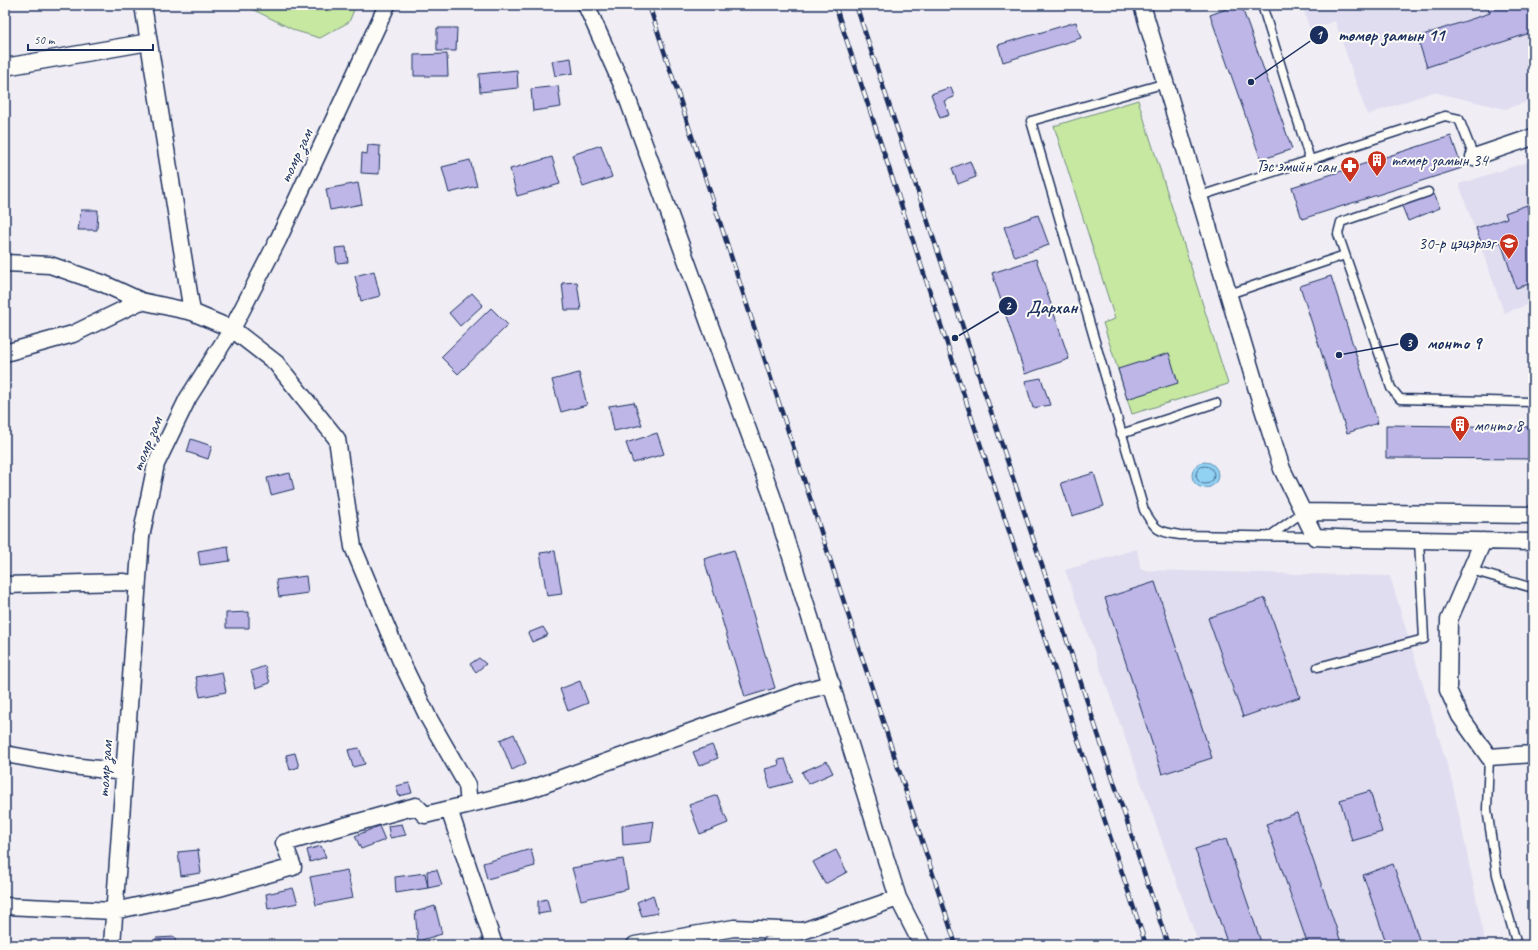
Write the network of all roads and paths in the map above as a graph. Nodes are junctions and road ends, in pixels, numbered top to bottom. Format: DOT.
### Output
graph roads {
  1 [pos="142,5"];
  2 [pos="387,5"];
  3 [pos="586,5"];
  4 [pos="1142,5"];
  5 [pos="1262,5"];
  6 [pos="149,42"];
  7 [pos="5,67"];
  8 [pos="1166,83"];
  9 [pos="1533,137"];
  10 [pos="1474,157"];
  11 [pos="1310,160"];
  12 [pos="1428,192"];
  13 [pos="1200,196"];
  14 [pos="1345,255"];
  15 [pos="5,263"];
  16 [pos="1229,294"];
  17 [pos="141,301"];
  18 [pos="192,312"];
  19 [pos="232,329"];
  20 [pos="5,353"];
  21 [pos="1533,402"];
  22 [pos="1216,403"];
  23 [pos="1121,434"];
  24 [pos="1303,512"];
  25 [pos="1533,515"];
  26 [pos="1270,536"];
  27 [pos="1315,537"];
  28 [pos="1419,540"];
  29 [pos="1483,541"];
  30 [pos="1533,542"];
  31 [pos="1471,570"];
  32 [pos="137,584"];
  33 [pos="5,585"];
  34 [pos="1533,588"];
  35 [pos="1318,668"];
  36 [pos="832,684"];
  37 [pos="5,754"];
  38 [pos="1533,754"];
  39 [pos="1489,757"];
  40 [pos="124,772"];
  41 [pos="469,804"];
  42 [pos="449,809"];
  43 [pos="898,898"];
  44 [pos="5,906"];
  45 [pos="114,911"];
  46 [pos="803,931"];
  47 [pos="112,945"];
  48 [pos="494,945"];
  49 [pos="635,945"];
  50 [pos="770,945"];
  51 [pos="922,945"];
  52 [pos="1517,945"];
  1 -- 6 [label="street"];
  2 -- 19 [label="street, томр зам"];
  3 -- 36 [label="street"];
  4 -- 8 [label="street"];
  5 -- 11 [label="lane"];
  6 -- 7 [label="street"];
  6 -- 18 [label="street"];
  8 -- 13 [label="street"];
  8 -- 23 [label="lane"];
  9 -- 10 [label="street"];
  10 -- 11 [label="lane"];
  11 -- 13 [label="lane"];
  12 -- 14 [label="lane"];
  13 -- 16 [label="street"];
  14 -- 16 [label="lane"];
  14 -- 21 [label="lane"];
  15 -- 17 [label="street"];
  16 -- 24 [label="street"];
  17 -- 18 [label="street"];
  17 -- 20 [label="street"];
  18 -- 19 [label="street"];
  19 -- 32 [label="street, томр зам"];
  19 -- 41 [label="street"];
  22 -- 23 [label="lane"];
  23 -- 26 [label="lane"];
  24 -- 25 [label="street"];
  24 -- 26 [label="lane"];
  24 -- 27 [label="street"];
  26 -- 27 [label="lane"];
  27 -- 28 [label="street"];
  28 -- 29 [label="street"];
  28 -- 35 [label="lane"];
  29 -- 30 [label="street"];
  29 -- 31 [label="street"];
  31 -- 34 [label="lane"];
  31 -- 39 [label="street"];
  32 -- 33 [label="street"];
  32 -- 40 [label="street, томр зам"];
  36 -- 41 [label="street"];
  36 -- 43 [label="street"];
  37 -- 40 [label="street"];
  38 -- 39 [label="street"];
  39 -- 52 [label="lane"];
  40 -- 45 [label="street, томр зам"];
  41 -- 42 [label="street"];
  42 -- 45 [label="street"];
  42 -- 48 [label="street"];
  43 -- 46 [label="street"];
  43 -- 51 [label="street"];
  44 -- 45 [label="street"];
  45 -- 47 [label="street, томр зам"];
  46 -- 49 [label="street"];
  46 -- 50 [label="street"];
}
